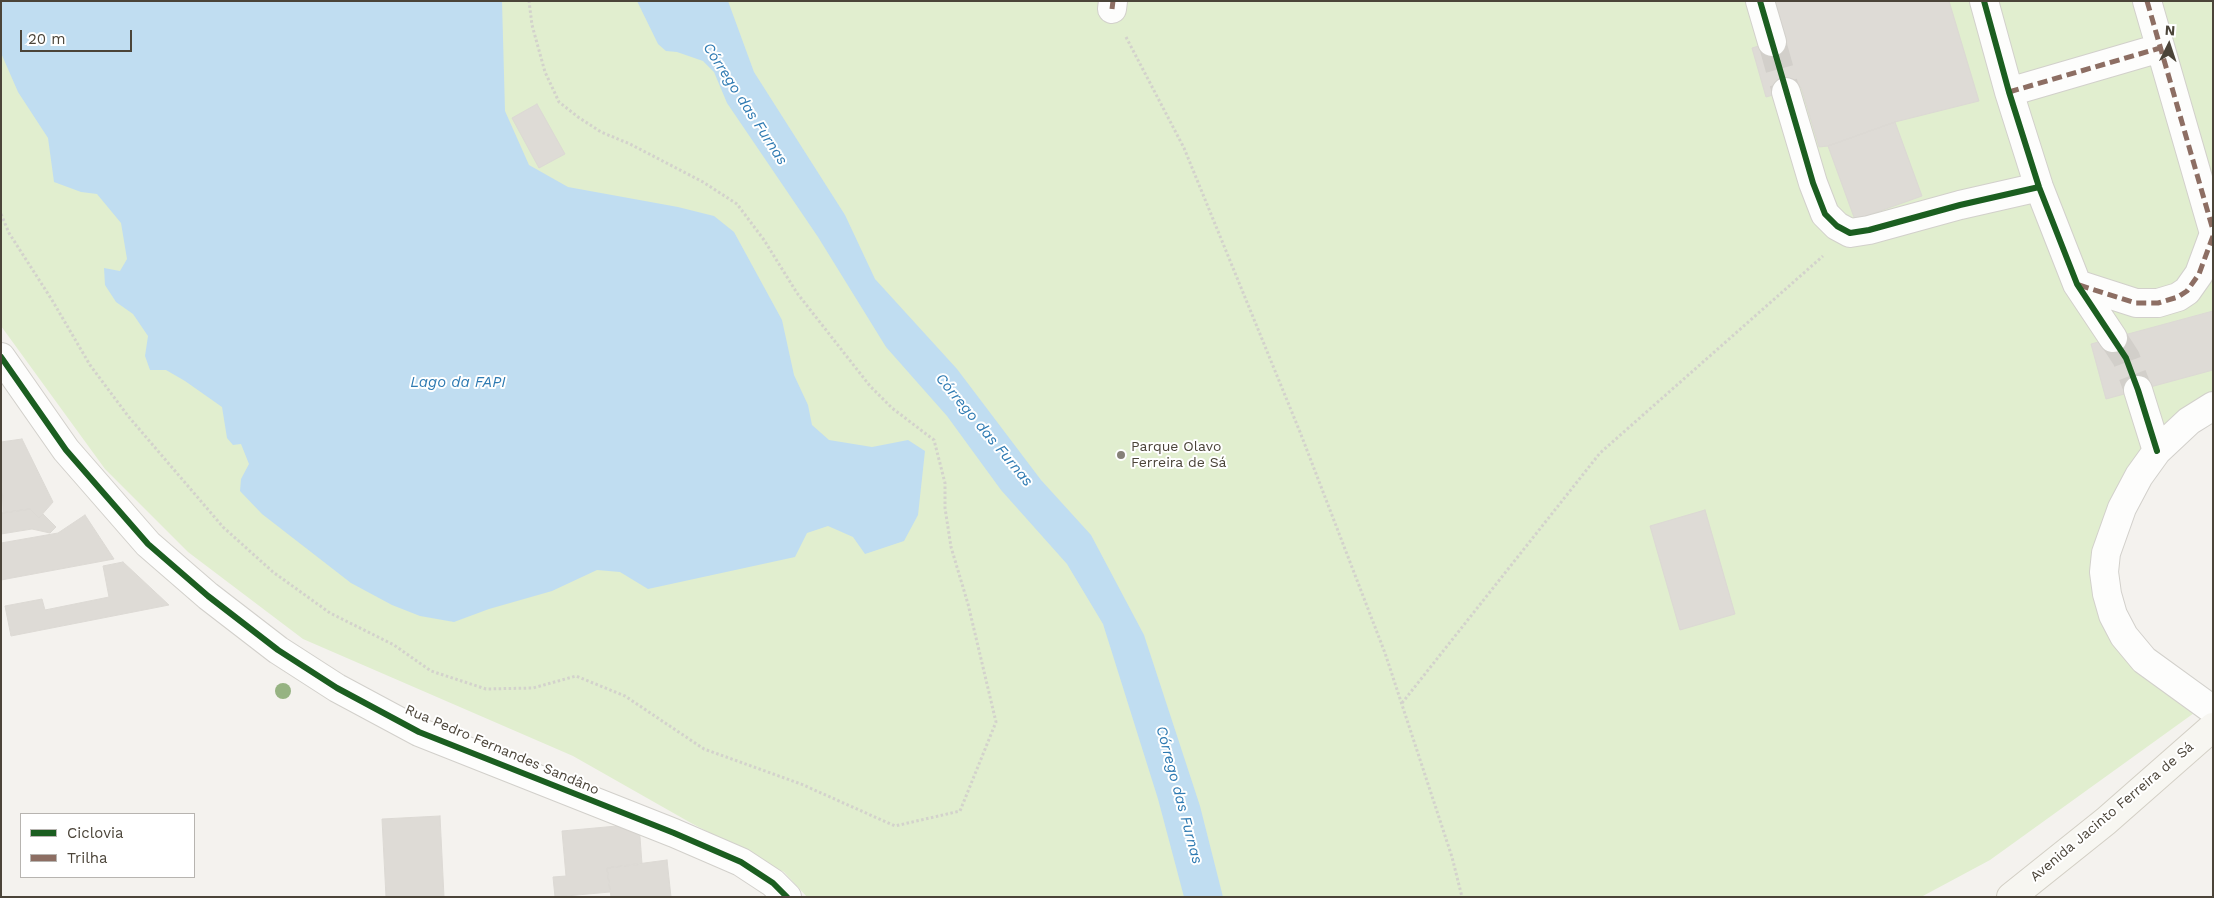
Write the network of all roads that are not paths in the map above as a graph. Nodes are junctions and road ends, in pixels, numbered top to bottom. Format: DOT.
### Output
graph roads {
  1 [pos="1760,1"];
  2 [pos="1984,1"];
  3 [pos="2147,1"];
  4 [pos="1772,42"];
  5 [pos="2160,48"];
  6 [pos="1786,92"];
  7 [pos="2008,92"];
  8 [pos="2039,187"];
  9 [pos="2213,230"];
  10 [pos="2213,236"];
  11 [pos="2077,284"];
  12 [pos="2113,338"];
  13 [pos="1,357"];
  14 [pos="2138,390"];
  15 [pos="2213,406"];
  16 [pos="2157,451"];
  17 [pos="2213,710"];
  18 [pos="2213,727"];
  19 [pos="787,897"];
  20 [pos="2011,897"];
  1 -- 4 [label="street"];
  2 -- 7 [label="street"];
  3 -- 5 [label="street"];
  5 -- 7 [label="street"];
  5 -- 9 [label="street"];
  6 -- 8 [label="street"];
  7 -- 8 [label="street"];
  8 -- 11 [label="street"];
  10 -- 11 [label="street"];
  11 -- 12 [label="street"];
  13 -- 19 [label="street, Rua Pedro Fernandes Sandâno"];
  14 -- 16 [label="street"];
  15 -- 16 [label="street"];
  16 -- 17 [label="street"];
  18 -- 20 [label="main road, Avenida Jacinto Ferreira de Sá"];
}
